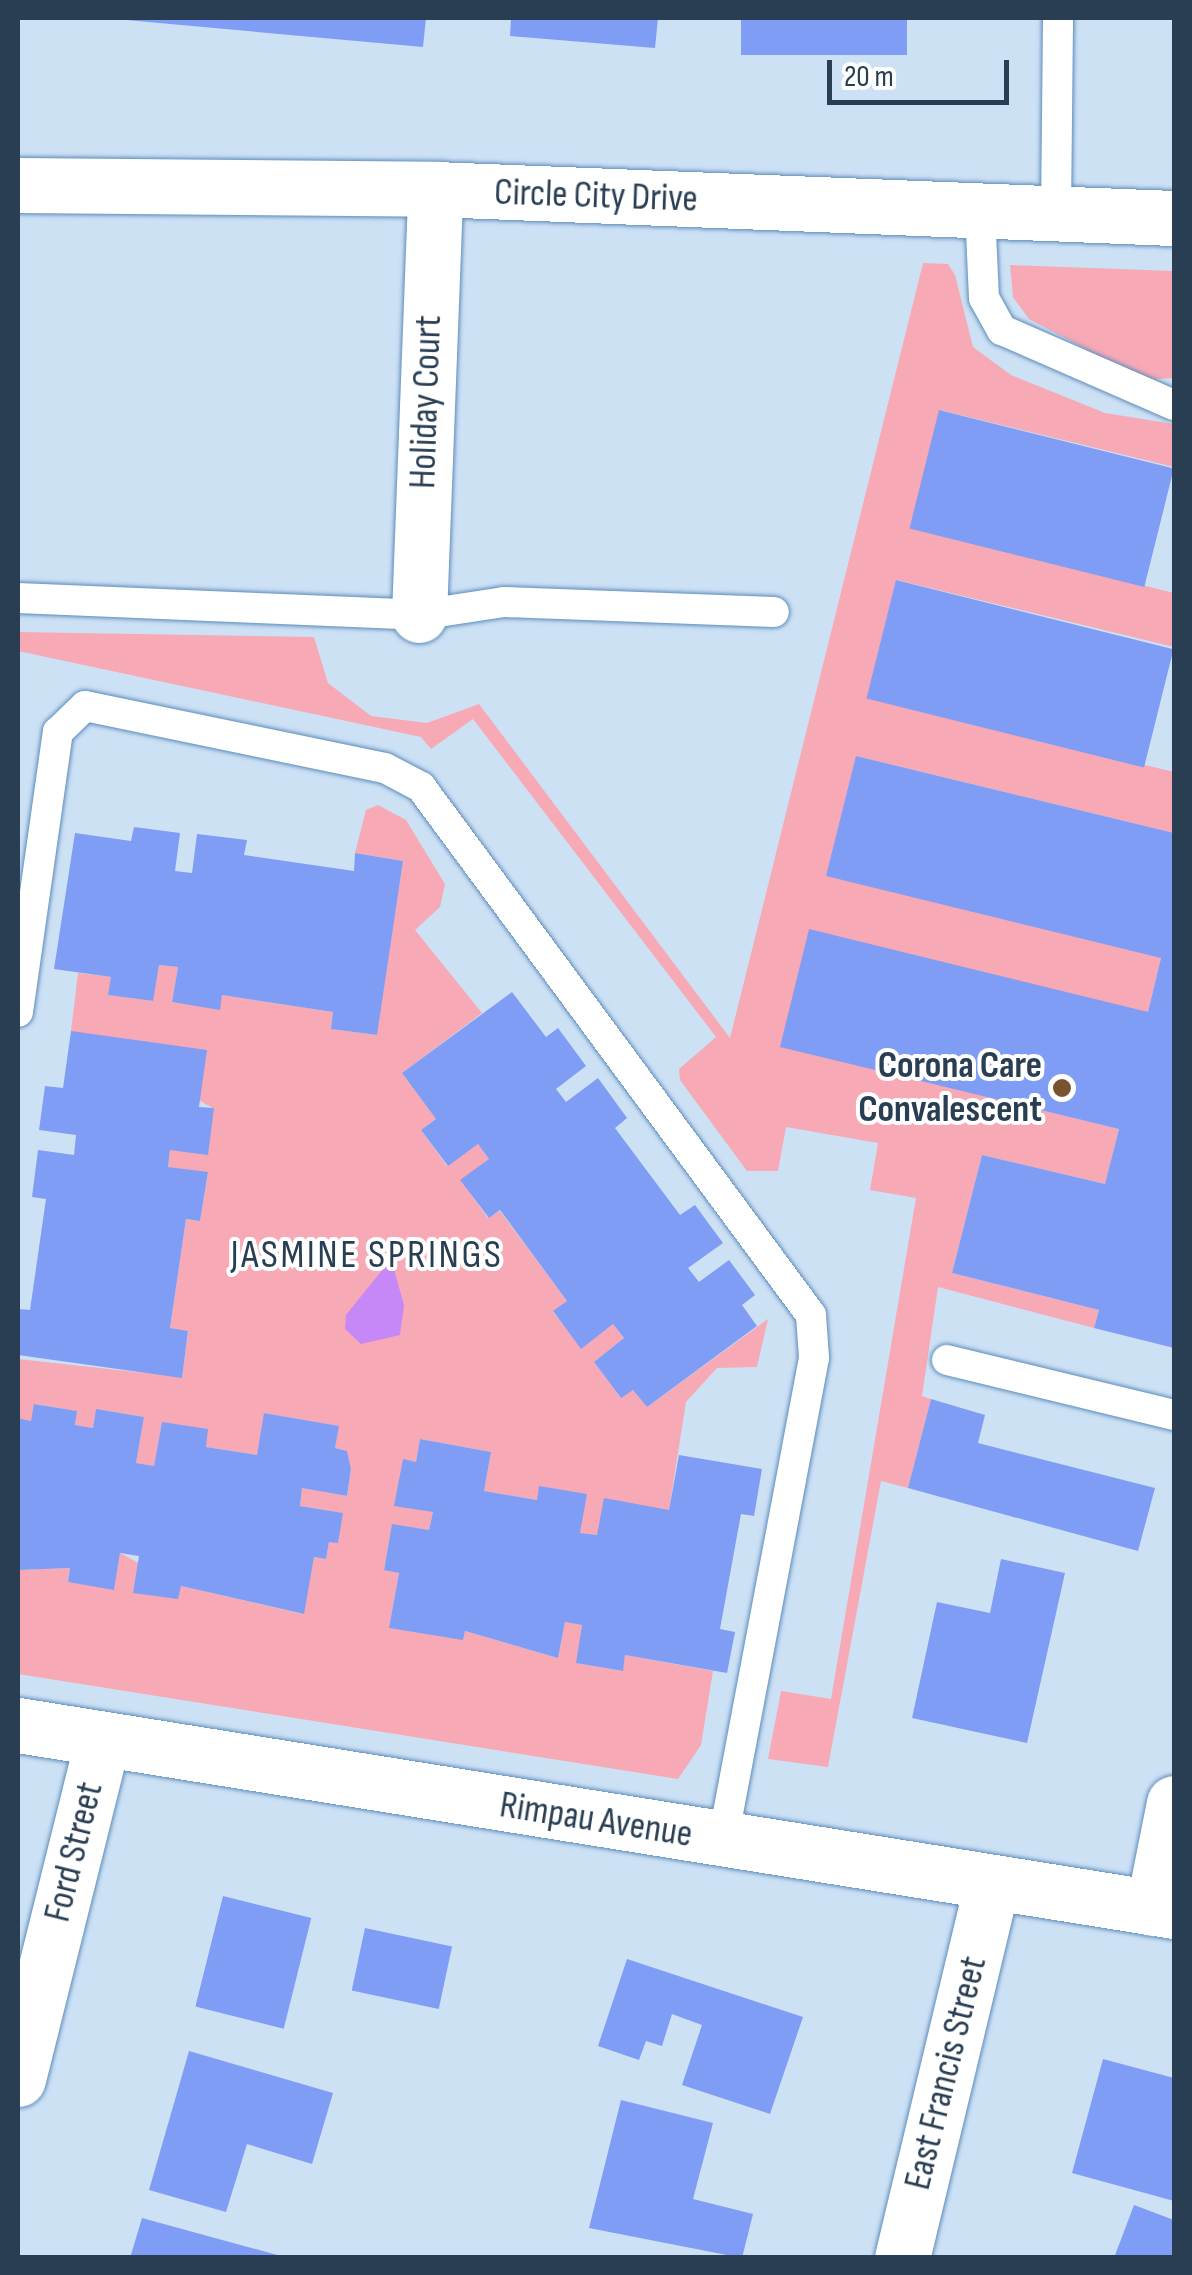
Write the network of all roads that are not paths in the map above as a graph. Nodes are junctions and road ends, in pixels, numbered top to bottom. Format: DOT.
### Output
graph roads {
  1 [pos="1058,18"];
  2 [pos="18,185"];
  3 [pos="435,190"];
  4 [pos="980,210"];
  5 [pos="1056,213"];
  6 [pos="1174,218"];
  7 [pos="1174,406"];
  8 [pos="18,598"];
  9 [pos="774,612"];
  10 [pos="419,615"];
  11 [pos="18,1012"];
  12 [pos="947,1360"];
  13 [pos="1174,1415"];
  14 [pos="18,1726"];
  15 [pos="102,1742"];
  16 [pos="1174,1803"];
  17 [pos="723,1840"];
  18 [pos="991,1888"];
  19 [pos="1164,1909"];
  20 [pos="18,2079"];
  21 [pos="902,2258"];
  1 -- 5 [label="lane"];
  2 -- 3 [label="street, Circle City Drive"];
  3 -- 4 [label="street, Circle City Drive"];
  3 -- 10 [label="street, Holiday Court"];
  4 -- 5 [label="street, Circle City Drive"];
  4 -- 7 [label="lane"];
  5 -- 6 [label="street, Circle City Drive"];
  8 -- 10 [label="lane"];
  9 -- 10 [label="lane"];
  11 -- 17 [label="lane"];
  12 -- 13 [label="lane"];
  14 -- 15 [label="street, Rimpau Avenue"];
  15 -- 17 [label="street, Rimpau Avenue"];
  15 -- 20 [label="street, Ford Street"];
  16 -- 19 [label="street"];
  17 -- 18 [label="street, Rimpau Avenue"];
  18 -- 19 [label="street, Rimpau Avenue"];
  18 -- 21 [label="street, East Francis Street"];
}
